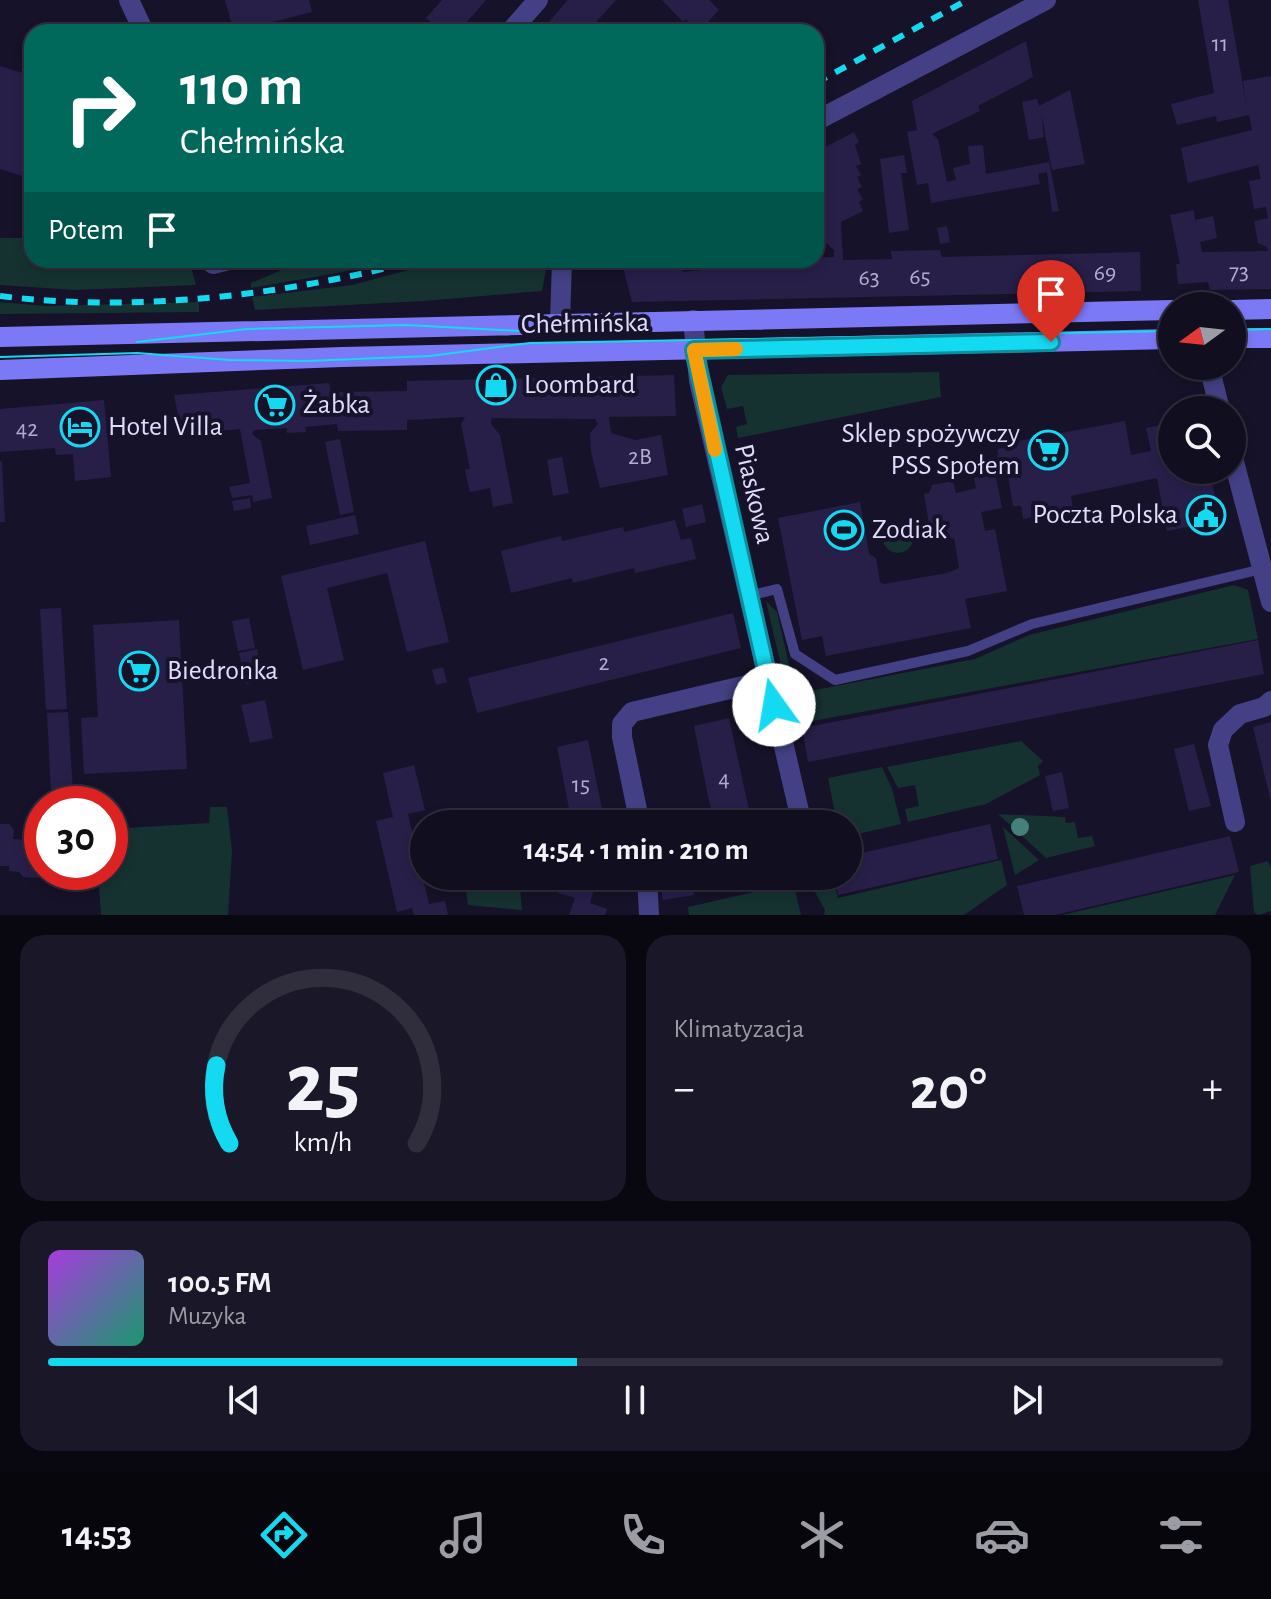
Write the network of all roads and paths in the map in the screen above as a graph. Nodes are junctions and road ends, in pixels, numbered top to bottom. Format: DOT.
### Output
graph roads {
  1 [pos="129,0"];
  2 [pos="538,0"];
  3 [pos="1046,0"];
  4 [pos="140,24"];
  5 [pos="517,24"];
  6 [pos="824,117"];
  7 [pos="562,268"];
  8 [pos="1271,309"];
  9 [pos="1158,310"];
  10 [pos="1246,310"];
  11 [pos="693,320"];
  12 [pos="560,322"];
  13 [pos="0,337"];
  14 [pos="1246,338"];
  15 [pos="1271,338"];
  16 [pos="1158,339"];
  17 [pos="694,350"];
  18 [pos="0,370"];
  19 [pos="1240,484"];
  20 [pos="1262,569"];
  21 [pos="748,596"];
  22 [pos="1271,602"];
  23 [pos="768,680"];
  24 [pos="1271,701"];
  25 [pos="637,810"];
  26 [pos="799,810"];
  27 [pos="1235,822"];
  28 [pos="648,890"];
  29 [pos="649,915"];
  1 -- 4 [label="street"];
  2 -- 5 [label="street"];
  3 -- 6 [label="street"];
  7 -- 12 [label="street"];
  8 -- 10 [label="main road"];
  9 -- 11 [label="main road, Chełmińska"];
  11 -- 12 [label="main road, Chełmińska"];
  11 -- 17 [label="street, Piaskowa"];
  12 -- 13 [label="main road, Chełmińska"];
  14 -- 15 [label="main road"];
  16 -- 17 [label="main road, Chełmińska"];
  17 -- 18 [label="main road, Chełmińska"];
  17 -- 21 [label="street, Piaskowa"];
  19 -- 20 [label="street"];
  20 -- 21 [label="lane"];
  20 -- 22 [label="street"];
  21 -- 23 [label="street, Piaskowa"];
  23 -- 25 [label="street"];
  23 -- 26 [label="street, Piaskowa"];
  24 -- 27 [label="street"];
  28 -- 29 [label="street"];
}
